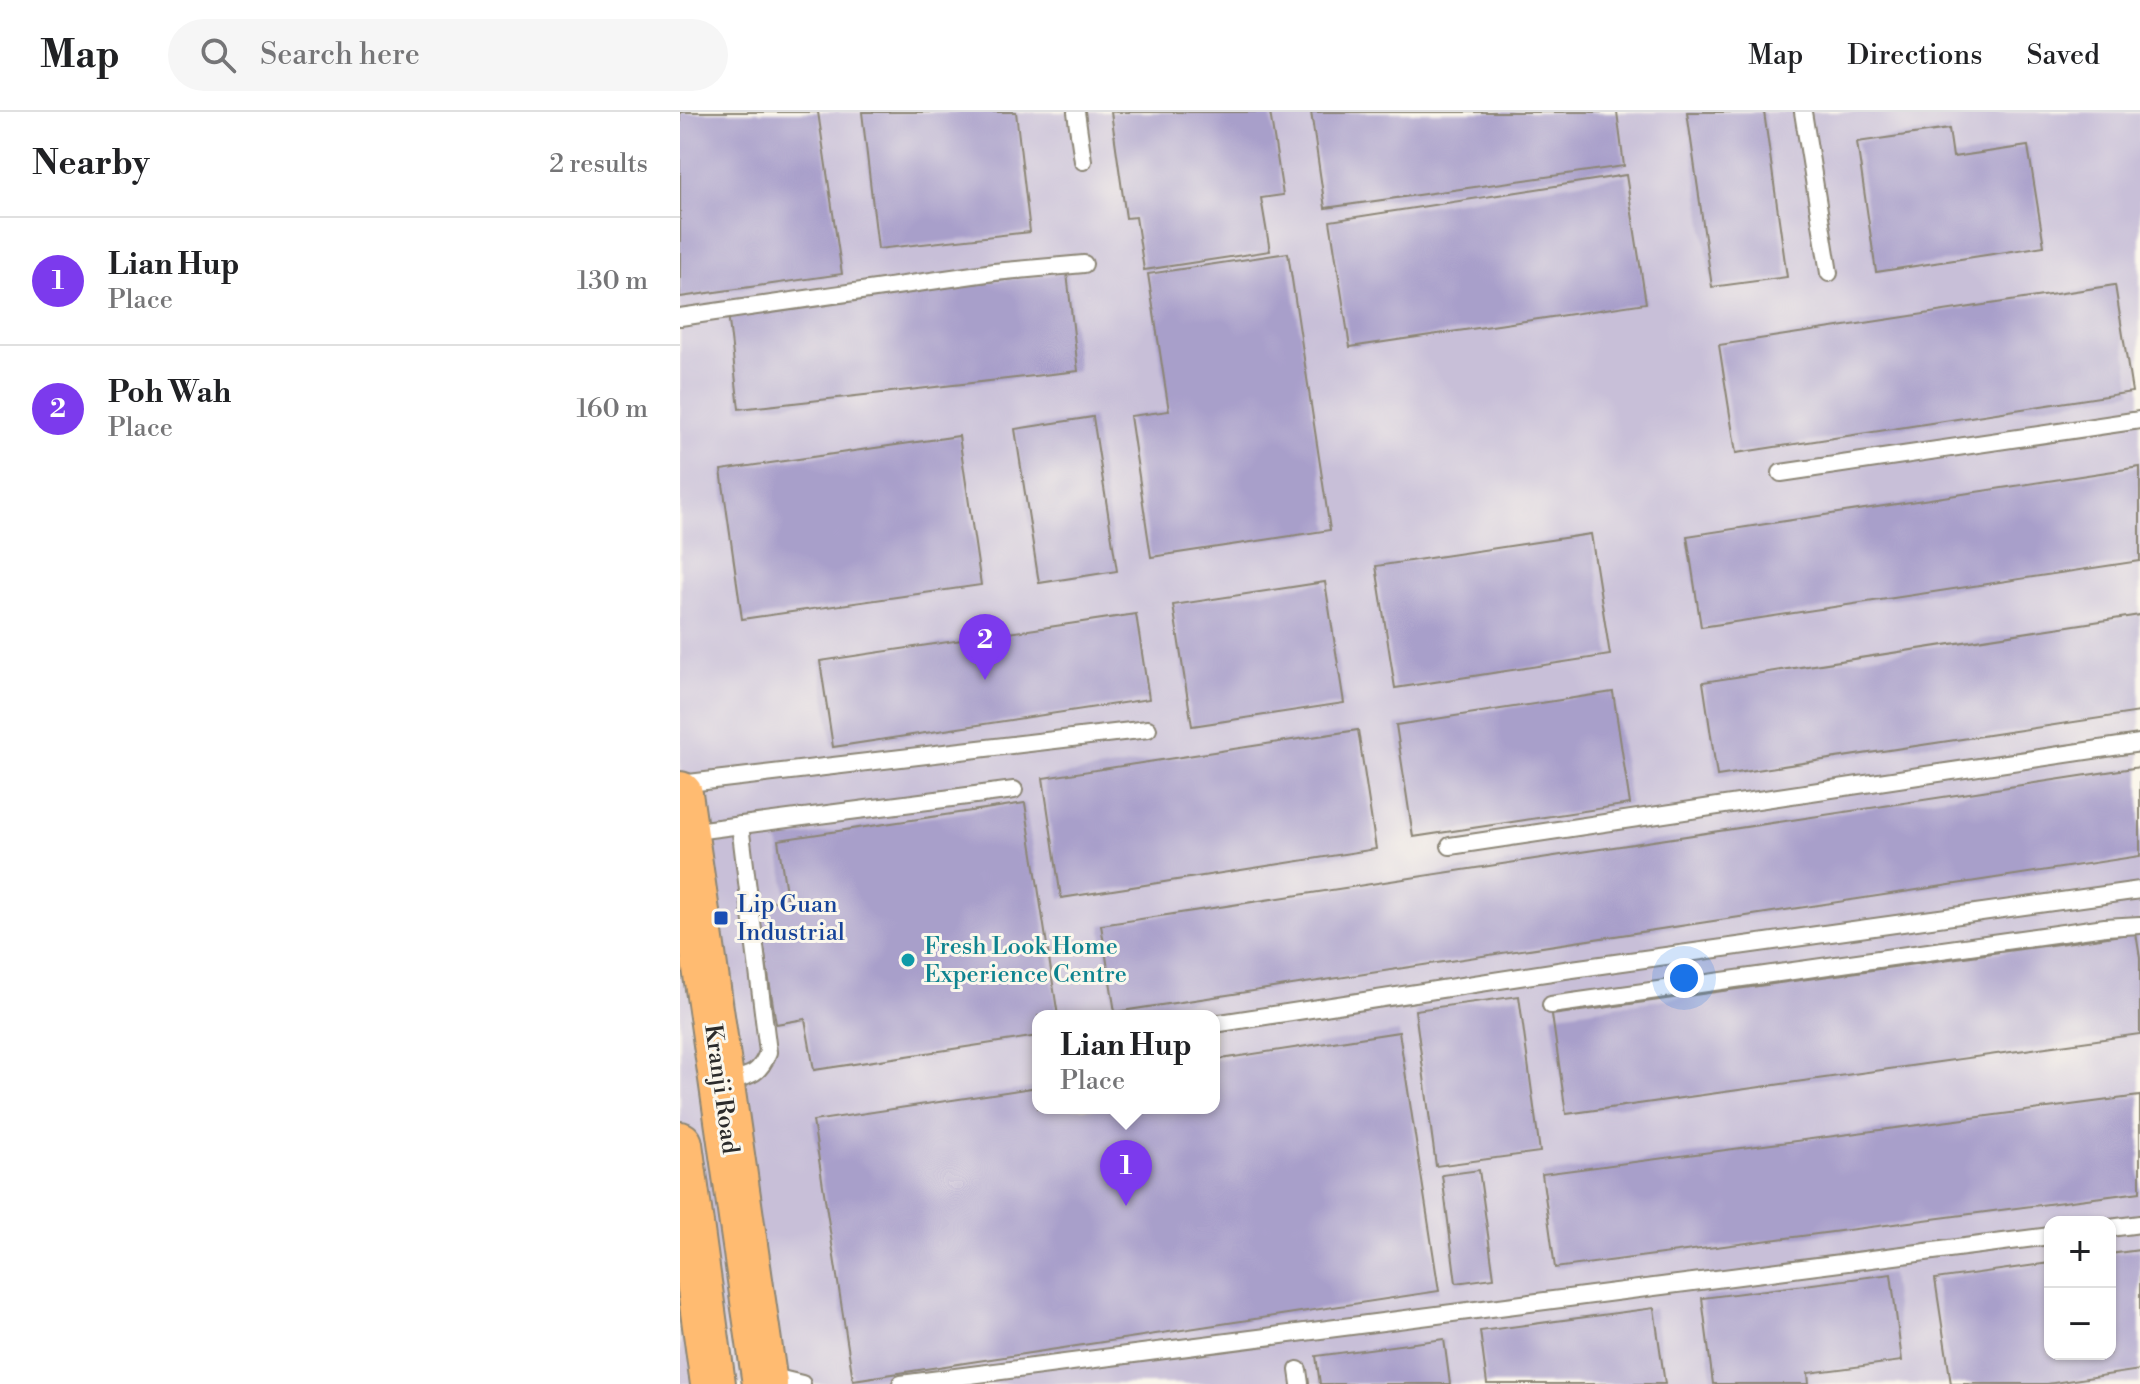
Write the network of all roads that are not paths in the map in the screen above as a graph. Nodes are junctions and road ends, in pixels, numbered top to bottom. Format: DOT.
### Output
graph roads {
  1 [pos="1076,112"];
  2 [pos="1803,112"];
  3 [pos="1083,161"];
  4 [pos="1084,264"];
  5 [pos="1829,273"];
  6 [pos="680,317"];
  7 [pos="2140,420"];
  8 [pos="1781,473"];
  9 [pos="1148,729"];
  10 [pos="2140,743"];
  11 [pos="680,784"];
  12 [pos="1014,790"];
  13 [pos="682,813"];
  14 [pos="740,825"];
  15 [pos="1450,846"];
  16 [pos="2140,890"];
  17 [pos="2140,925"];
  18 [pos="1551,1005"];
  19 [pos="1220,1023"];
  20 [pos="721,1083"];
  21 [pos="680,1144"];
  22 [pos="2140,1224"];
  23 [pos="2116,1227"];
  24 [pos="2044,1237"];
  25 [pos="777,1381"];
  26 [pos="713,1384"];
  27 [pos="901,1384"];
  1 -- 3 [label="lane"];
  2 -- 5 [label="lane"];
  4 -- 6 [label="lane"];
  7 -- 8 [label="lane"];
  9 -- 11 [label="lane"];
  10 -- 15 [label="lane"];
  12 -- 14 [label="lane"];
  13 -- 14 [label="lane"];
  13 -- 20 [label="main road, Kranji Road"];
  14 -- 20 [label="lane"];
  16 -- 19 [label="lane"];
  17 -- 18 [label="lane"];
  20 -- 25 [label="main road, Kranji Road"];
  21 -- 26 [label="main road, Kranji Road"];
  22 -- 23 [label="lane"];
  24 -- 27 [label="lane"];
}
